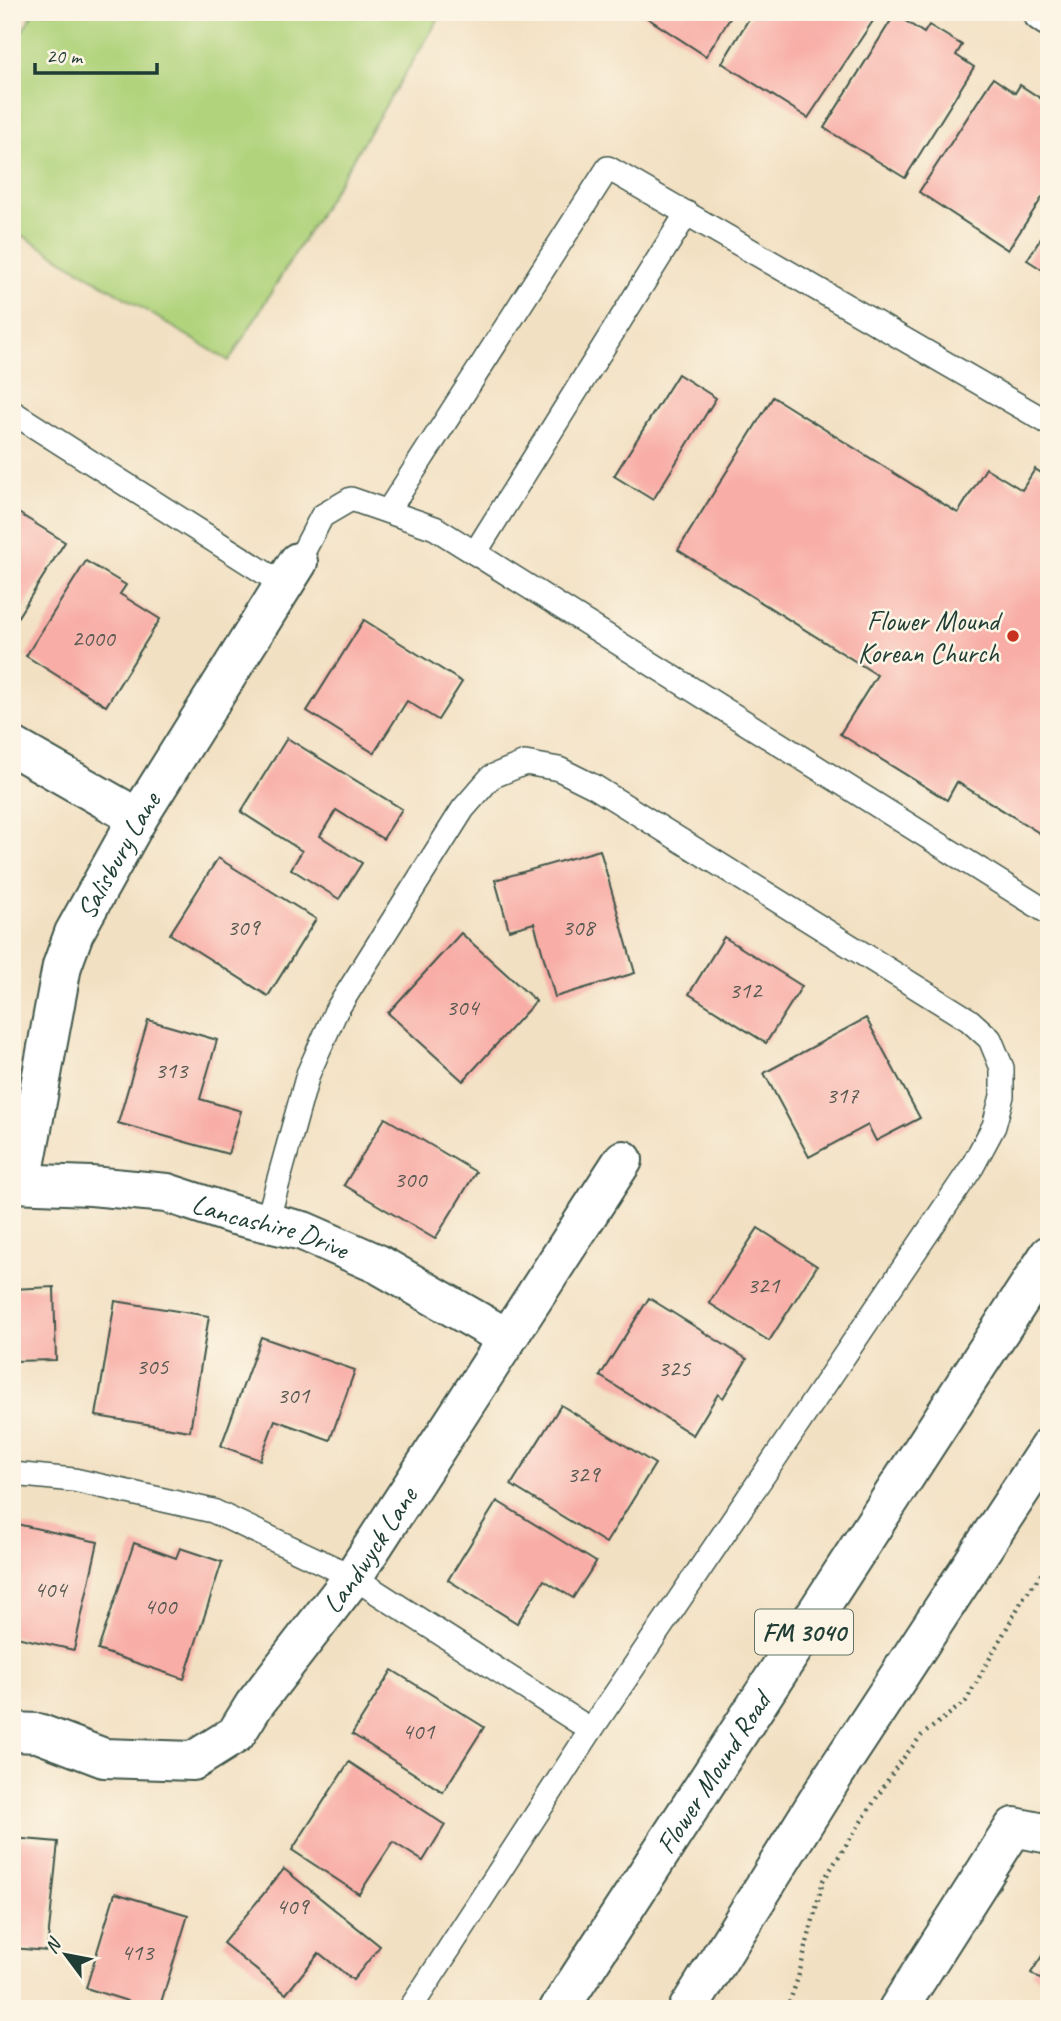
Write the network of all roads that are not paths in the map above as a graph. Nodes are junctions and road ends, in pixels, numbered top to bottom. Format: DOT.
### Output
graph roads {
  1 [pos="1042,12"];
  2 [pos="1049,17"];
  3 [pos="687,213"];
  4 [pos="12,412"];
  5 [pos="1049,423"];
  6 [pos="388,511"];
  7 [pos="475,553"];
  8 [pos="291,573"];
  9 [pos="12,746"];
  10 [pos="138,818"];
  11 [pos="1049,913"];
  12 [pos="622,1160"];
  13 [pos="17,1183"];
  14 [pos="267,1222"];
  15 [pos="1049,1255"];
  16 [pos="507,1338"];
  17 [pos="1049,1447"];
  18 [pos="12,1474"];
  19 [pos="353,1577"];
  20 [pos="591,1730"];
  21 [pos="12,1732"];
  22 [pos="1031,1830"];
  23 [pos="410,2009"];
  24 [pos="559,2009"];
  25 [pos="688,2009"];
  26 [pos="898,2009"];
  1 -- 2 [label="street"];
  3 -- 5 [label="lane"];
  3 -- 6 [label="lane"];
  3 -- 7 [label="lane"];
  4 -- 8 [label="lane"];
  6 -- 7 [label="lane"];
  6 -- 8 [label="lane"];
  7 -- 11 [label="lane"];
  8 -- 10 [label="street, Salisbury Lane"];
  9 -- 10 [label="street"];
  10 -- 13 [label="street, Salisbury Lane"];
  12 -- 16 [label="street, Landwyck Lane"];
  13 -- 14 [label="street, Lancashire Drive"];
  14 -- 16 [label="street, Lancashire Drive"];
  14 -- 20 [label="lane"];
  15 -- 24 [label="street, Flower Mound Road / FM 3040"];
  16 -- 19 [label="street, Landwyck Lane"];
  17 -- 25 [label="street"];
  18 -- 19 [label="lane"];
  19 -- 20 [label="lane"];
  19 -- 21 [label="street, Landwyck Lane"];
  20 -- 23 [label="lane"];
  22 -- 26 [label="street"];
}
